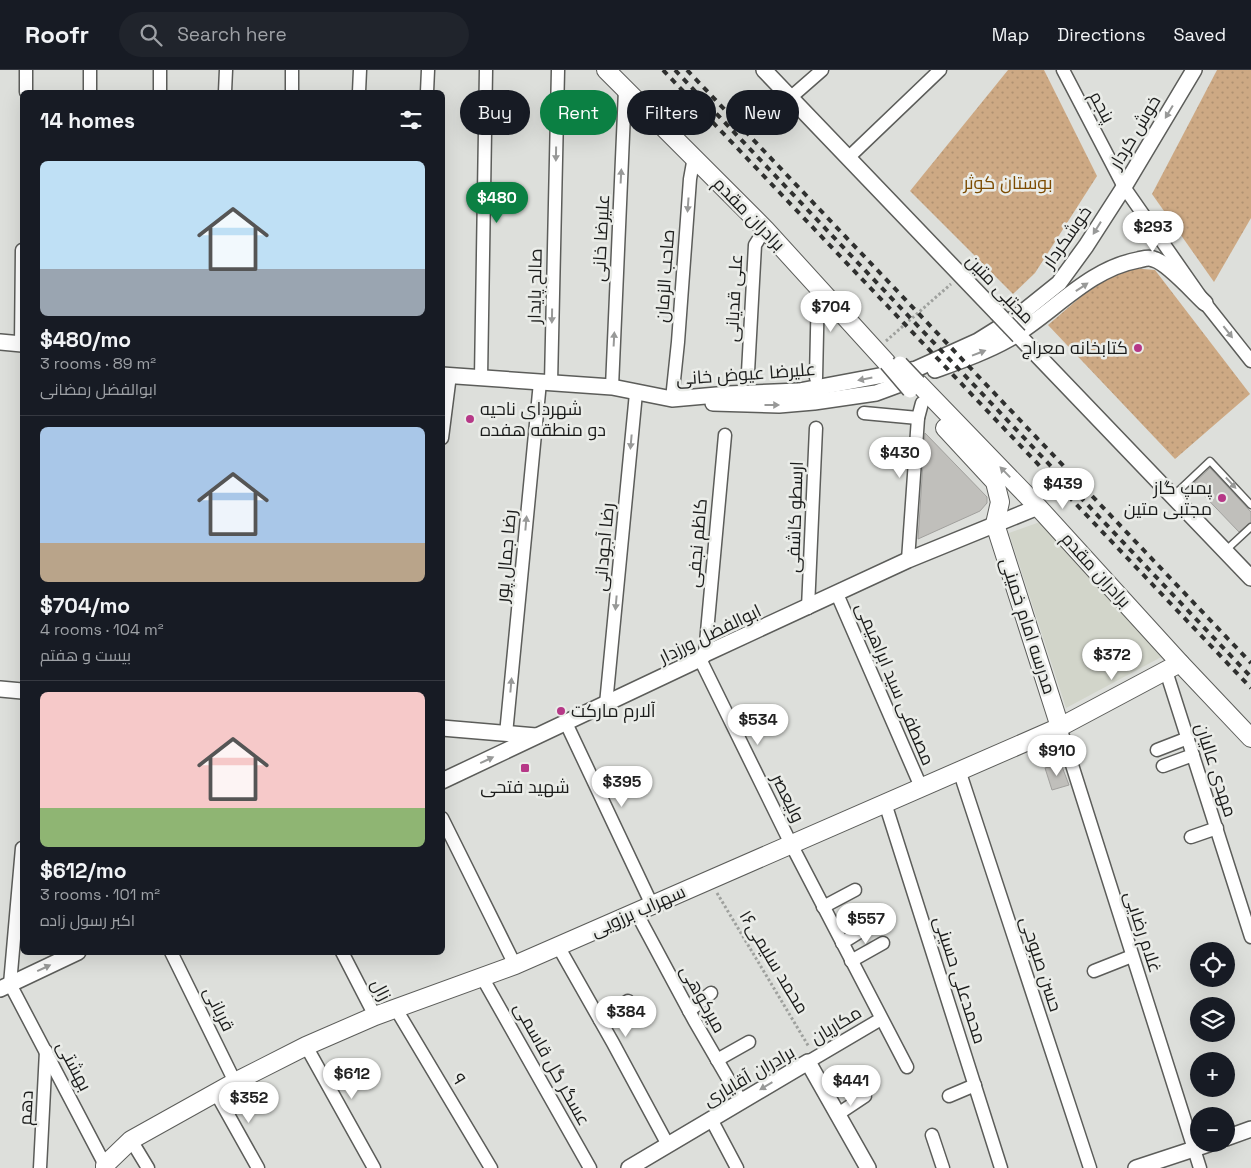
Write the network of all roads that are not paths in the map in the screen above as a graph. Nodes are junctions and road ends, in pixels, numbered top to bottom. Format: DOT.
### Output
graph roads {
  1 [pos="26,70"];
  2 [pos="90,70"];
  3 [pos="160,70"];
  4 [pos="226,70"];
  5 [pos="292,70"];
  6 [pos="360,70"];
  7 [pos="428,70"];
  8 [pos="486,70"];
  9 [pos="558,70"];
  10 [pos="606,70"];
  11 [pos="764,70"];
  12 [pos="822,70"];
  13 [pos="940,70"];
  14 [pos="1075,70"];
  15 [pos="1194,70"];
  16 [pos="1066,76"];
  17 [pos="625,81"];
  18 [pos="26,90"];
  19 [pos="90,90"];
  20 [pos="160,90"];
  21 [pos="225,90"];
  22 [pos="292,90"];
  23 [pos="359,90"];
  24 [pos="427,90"];
  25 [pos="783,90"];
  26 [pos="799,90"];
  27 [pos="799,107"];
  28 [pos="696,154"];
  29 [pos="848,158"];
  30 [pos="1124,187"];
  31 [pos="767,226"];
  32 [pos="821,285"];
  33 [pos="1205,303"];
  34 [pos="1039,309"];
  35 [pos="0,342"];
  36 [pos="20,343"];
  37 [pos="888,355"];
  38 [pos="1251,361"];
  39 [pos="748,372"];
  40 [pos="446,375"];
  41 [pos="481,378"];
  42 [pos="816,378"];
  43 [pos="545,382"];
  44 [pos="612,387"];
  45 [pos="445,391"];
  46 [pos="636,393"];
  47 [pos="919,397"];
  48 [pos="672,399"];
  49 [pos="864,413"];
  50 [pos="816,428"];
  51 [pos="725,435"];
  52 [pos="1173,496"];
  53 [pos="1251,505"];
  54 [pos="1038,507"];
  55 [pos="995,524"];
  56 [pos="1251,527"];
  57 [pos="1225,551"];
  58 [pos="908,560"];
  59 [pos="1251,578"];
  60 [pos="837,594"];
  61 [pos="808,608"];
  62 [pos="702,657"];
  63 [pos="1177,664"];
  64 [pos="0,689"];
  65 [pos="20,691"];
  66 [pos="606,704"];
  67 [pos="566,723"];
  68 [pos="1060,727"];
  69 [pos="1251,727"];
  70 [pos="445,728"];
  71 [pos="506,734"];
  72 [pos="538,736"];
  73 [pos="1188,738"];
  74 [pos="1251,738"];
  75 [pos="1157,750"];
  76 [pos="1193,756"];
  77 [pos="1163,766"];
  78 [pos="959,770"];
  79 [pos="445,780"];
  80 [pos="921,787"];
  81 [pos="885,803"];
  82 [pos="445,824"];
  83 [pos="1216,828"];
  84 [pos="1191,838"];
  85 [pos="791,844"];
  86 [pos="20,864"];
  87 [pos="854,890"];
  88 [pos="823,907"];
  89 [pos="644,908"];
  90 [pos="874,923"];
  91 [pos="1251,937"];
  92 [pos="884,942"];
  93 [pos="842,943"];
  94 [pos="558,946"];
  95 [pos="72,955"];
  96 [pos="173,955"];
  97 [pos="344,955"];
  98 [pos="1132,956"];
  99 [pos="851,961"];
  100 [pos="515,965"];
  101 [pos="1094,971"];
  102 [pos="482,977"];
  103 [pos="5,987"];
  104 [pos="711,993"];
  105 [pos="628,1000"];
  106 [pos="396,1009"];
  107 [pos="689,1011"];
  108 [pos="375,1016"];
  109 [pos="881,1018"];
  110 [pos="600,1020"];
  111 [pos="749,1042"];
  112 [pos="306,1046"];
  113 [pos="46,1051"];
  114 [pos="812,1059"];
  115 [pos="717,1060"];
  116 [pos="907,1067"];
  117 [pos="235,1082"];
  118 [pos="975,1085"];
  119 [pos="216,1092"];
  120 [pos="865,1096"];
  121 [pos="949,1096"];
  122 [pos="741,1102"];
  123 [pos="838,1114"];
  124 [pos="711,1120"];
  125 [pos="1251,1129"];
  126 [pos="932,1135"];
  127 [pos="1235,1135"];
  128 [pos="1190,1137"];
  129 [pos="131,1140"];
  130 [pos="668,1145"];
  131 [pos="1190,1150"];
  132 [pos="1195,1152"];
  133 [pos="105,1167"];
  134 [pos="40,1168"];
  135 [pos="148,1168"];
  136 [pos="258,1168"];
  137 [pos="374,1168"];
  138 [pos="491,1168"];
  139 [pos="590,1168"];
  140 [pos="629,1168"];
  141 [pos="737,1168"];
  142 [pos="868,1168"];
  143 [pos="943,1168"];
  144 [pos="1002,1168"];
  145 [pos="1090,1168"];
  146 [pos="1136,1168"];
  147 [pos="1200,1168"];
  1 -- 18 [label="street"];
  2 -- 19 [label="street"];
  3 -- 20 [label="street"];
  4 -- 21 [label="street"];
  5 -- 22 [label="street"];
  6 -- 23 [label="street"];
  7 -- 24 [label="street"];
  8 -- 41 [label="street"];
  9 -- 43 [label="street, صالح پایدار, one-way"];
  10 -- 17 [label="main road, برادران مقدم"];
  11 -- 25 [label="street, مجتبی متین"];
  12 -- 26 [label="street"];
  13 -- 29 [label="street"];
  14 -- 16 [label="street"];
  15 -- 30 [label="street, خوش کردار, one-way"];
  16 -- 30 [label="street, پنجم"];
  17 -- 28 [label="main road, برادران مقدم"];
  44 -- 17 [label="street, علیرضا خانی, one-way"];
  27 -- 29 [label="street, مجتبی متین"];
  28 -- 31 [label="main road, برادران مقدم"];
  28 -- 48 [label="street, صاحب الزمان, one-way"];
  29 -- 52 [label="street, مجتبی متین, bridge"];
  30 -- 33 [label="street, پنجم"];
  30 -- 34 [label="street, خوشکردار, one-way"];
  31 -- 32 [label="main road, برادران مقدم"];
  31 -- 39 [label="street, علی قدیانی"];
  32 -- 37 [label="main road, برادران مقدم"];
  32 -- 42 [label="street"];
  34 -- 33 [label="street, one-way"];
  33 -- 38 [label="street, پنجم, one-way"];
  34 -- 48 [label="street, علیرضا عیوض خانی"];
  35 -- 36 [label="street"];
  37 -- 47 [label="street, bridge"];
  40 -- 41 [label="street, علیرضا عیوض خانی"];
  40 -- 45 [label="street"];
  41 -- 43 [label="street, علیرضا عیوض خانی"];
  43 -- 44 [label="street, علیرضا عیوض خانی"];
  71 -- 43 [label="street, رضا جمال پور, one-way"];
  44 -- 46 [label="street, علیرضا عیوض خانی"];
  46 -- 48 [label="street, علیرضا عیوض خانی"];
  46 -- 66 [label="street, رضا آجودانی, one-way"];
  47 -- 49 [label="street"];
  54 -- 47 [label="main road, برادران مقدم, one-way"];
  47 -- 55 [label="main road"];
  47 -- 58 [label="street"];
  50 -- 61 [label="street, ارسطو کاشفی"];
  51 -- 62 [label="street, کاظم نجفی"];
  52 -- 53 [label="lane, one-way"];
  52 -- 57 [label="street, مجتبی متین"];
  54 -- 55 [label="street, ابوالفضل ورزدار"];
  54 -- 63 [label="main road, برادران مقدم"];
  55 -- 58 [label="street, ابوالفضل ورزدار"];
  55 -- 68 [label="main road, مدرسه امام خمینی"];
  56 -- 57 [label="lane"];
  57 -- 59 [label="street, مجتبی متین"];
  58 -- 60 [label="street, ابوالفضل ورزدار"];
  60 -- 61 [label="street, ابوالفضل ورزدار"];
  60 -- 80 [label="street, مصطفی سید ابراهیمی"];
  61 -- 62 [label="street, ابوالفضل ورزدار"];
  62 -- 66 [label="street, ابوالفضل ورزدار"];
  62 -- 85 [label="street, ولیعصر"];
  63 -- 68 [label="main road, سهراب برزویی"];
  63 -- 69 [label="main road, برادران مقدم"];
  63 -- 73 [label="street, مهدی عالیان"];
  63 -- 74 [label="main road, برادران مقدم"];
  64 -- 65 [label="street"];
  66 -- 67 [label="street, ابوالفضل ورزدار"];
  67 -- 72 [label="street, ابوالفضل ورزدار"];
  67 -- 89 [label="street, میرکوهی"];
  68 -- 78 [label="main road, سهراب برزویی"];
  68 -- 98 [label="street, غلام رضایی"];
  70 -- 71 [label="street"];
  71 -- 72 [label="street"];
  79 -- 72 [label="street, ابوالفضل ورزدار, one-way"];
  73 -- 75 [label="street"];
  73 -- 76 [label="street, مهدی عالیان"];
  76 -- 77 [label="street"];
  76 -- 83 [label="street, مهدی عالیان"];
  78 -- 80 [label="main road, سهراب برزویی"];
  78 -- 145 [label="street, حسن صبوحی"];
  80 -- 81 [label="main road, سهراب برزویی"];
  81 -- 85 [label="main road, سهراب برزویی"];
  81 -- 118 [label="street, محمدعلی حسینی"];
  82 -- 100 [label="street"];
  83 -- 84 [label="street"];
  83 -- 91 [label="street, مهدی عالیان"];
  85 -- 88 [label="street, ولیعصر"];
  85 -- 89 [label="main road, سهراب برزویی"];
  86 -- 103 [label="street"];
  87 -- 88 [label="street"];
  88 -- 93 [label="street, ولیعصر"];
  89 -- 94 [label="main road, سهراب برزویی"];
  89 -- 107 [label="street, میرکوهی"];
  90 -- 93 [label="street"];
  92 -- 99 [label="street"];
  93 -- 99 [label="street, ولیعصر"];
  94 -- 100 [label="main road, سهراب برزویی"];
  94 -- 110 [label="street"];
  103 -- 95 [label="street, one-way"];
  96 -- 117 [label="street, قربانی"];
  97 -- 108 [label="street, زال"];
  98 -- 101 [label="street"];
  98 -- 128 [label="street, غلام رضایی"];
  99 -- 109 [label="street, ولیعصر"];
  100 -- 102 [label="main road, سهراب برزویی"];
  102 -- 106 [label="main road, سهراب برزویی"];
  102 -- 139 [label="street, عسگر گل قاسمی"];
  103 -- 113 [label="street, بهشتی"];
  104 -- 107 [label="street"];
  105 -- 110 [label="street"];
  106 -- 108 [label="main road, سهراب برزویی"];
  106 -- 138 [label="street, ۹"];
  107 -- 115 [label="street, میرکوهی"];
  108 -- 112 [label="main road, سهراب برزویی"];
  109 -- 114 [label="street, مکاریان"];
  109 -- 116 [label="street, ولیعصر"];
  110 -- 130 [label="street"];
  111 -- 115 [label="street"];
  112 -- 117 [label="main road, سهراب برزویی"];
  112 -- 137 [label="street"];
  113 -- 133 [label="street, بهشتی"];
  113 -- 134 [label="street, دهم"];
  114 -- 122 [label="street, برادران آقایاری, one-way"];
  114 -- 123 [label="street, برادران آقایاری"];
  115 -- 122 [label="street, میرکوهی"];
  117 -- 119 [label="main road, سهراب برزویی"];
  118 -- 121 [label="street"];
  118 -- 144 [label="street, محمدعلی حسینی"];
  119 -- 129 [label="main road, سهراب برزویی"];
  119 -- 136 [label="street"];
  120 -- 123 [label="street"];
  122 -- 124 [label="street, برادران آقایاری"];
  123 -- 142 [label="street, برادران آقایاری"];
  124 -- 130 [label="street, برادران آقایاری"];
  124 -- 141 [label="street"];
  125 -- 127 [label="street"];
  126 -- 143 [label="street"];
  129 -- 133 [label="main road, سهراب برزویی"];
  129 -- 135 [label="street"];
  130 -- 140 [label="street, برادران آقایاری"];
  131 -- 146 [label="street"];
  132 -- 147 [label="street, غلام رضایی"];
}
